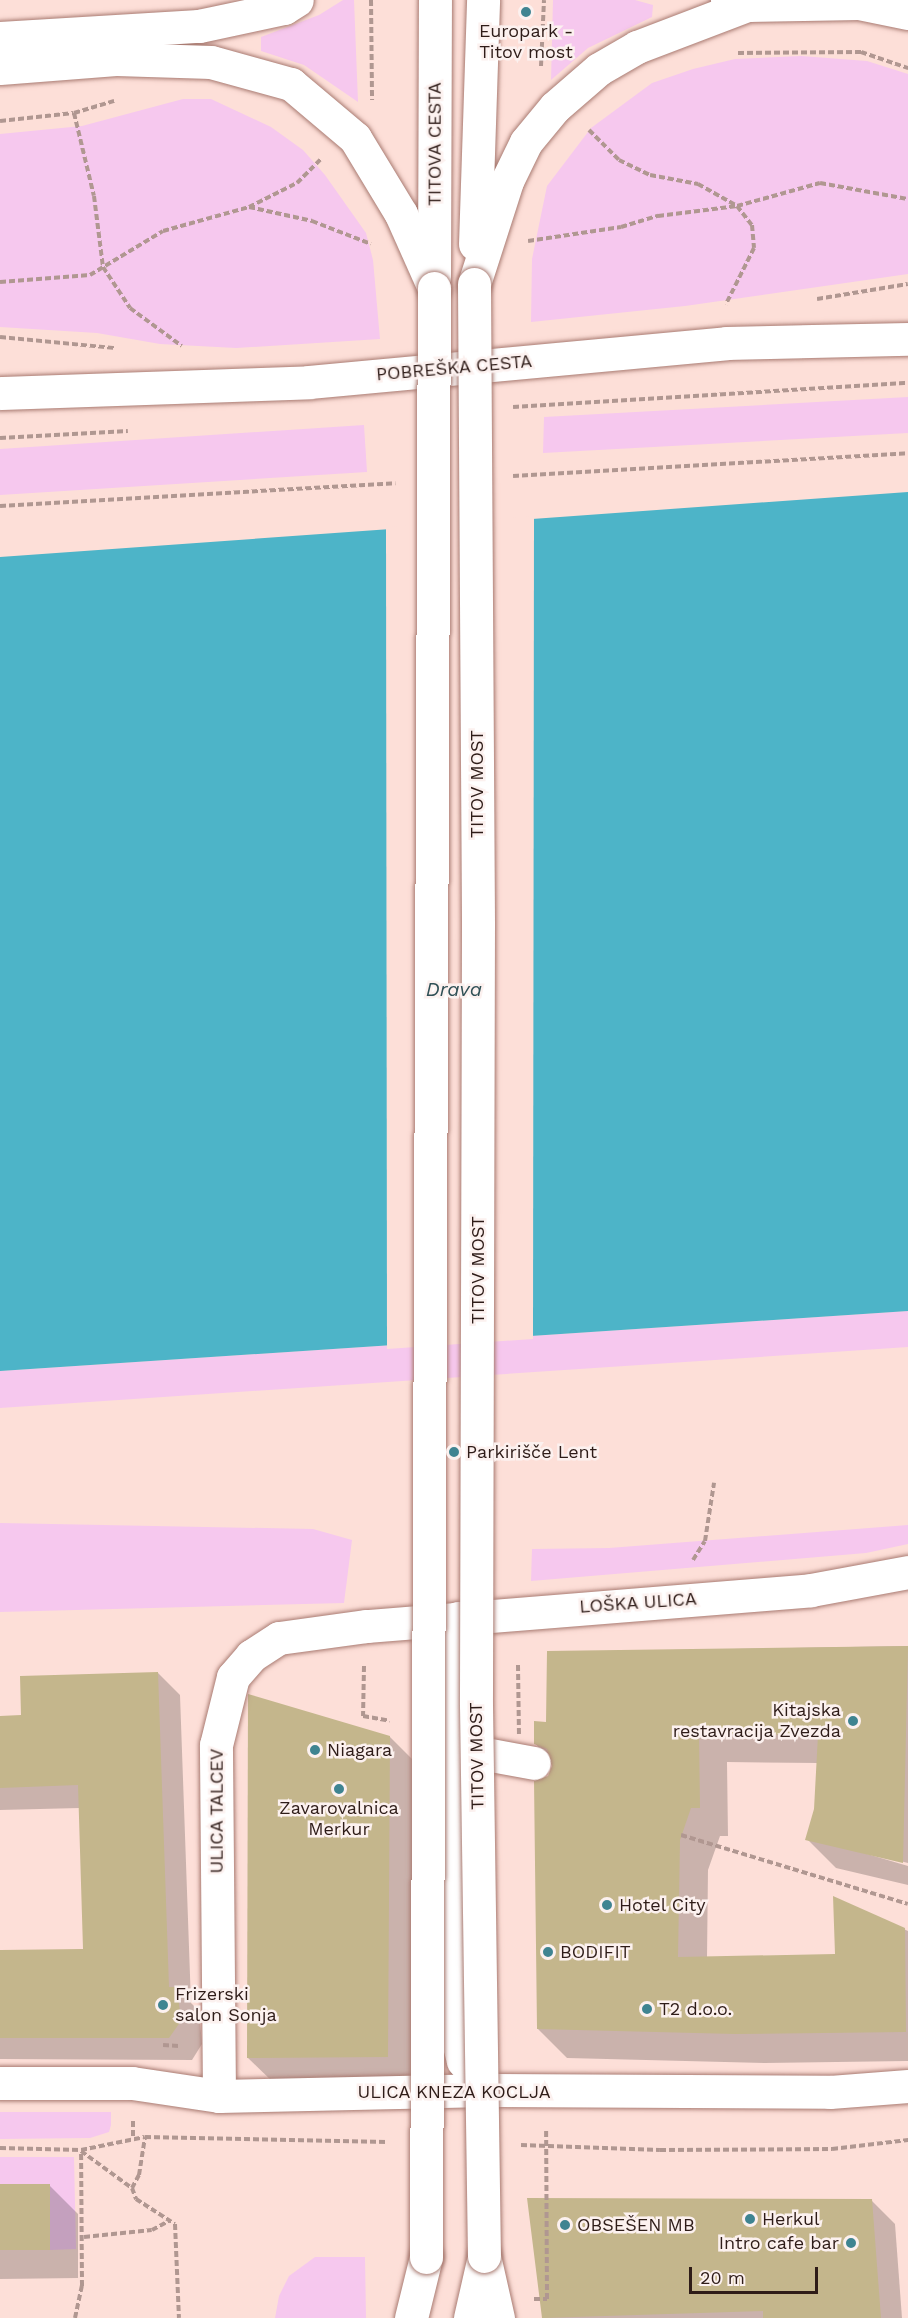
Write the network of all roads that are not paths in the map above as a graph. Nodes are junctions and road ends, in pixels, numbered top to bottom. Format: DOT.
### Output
graph roads {
  1 [pos="297,0"];
  2 [pos="435,0"];
  3 [pos="483,0"];
  4 [pos="736,3"];
  5 [pos="908,13"];
  6 [pos="0,38"];
  7 [pos="0,68"];
  8 [pos="474,284"];
  9 [pos="434,288"];
  10 [pos="908,339"];
  11 [pos="0,393"];
  12 [pos="908,1572"];
  13 [pos="458,1618"];
  14 [pos="367,1626"];
  15 [pos="458,1749"];
  16 [pos="534,1763"];
  17 [pos="0,2084"];
  18 [pos="908,2085"];
  19 [pos="488,2090"];
  20 [pos="219,2096"];
  21 [pos="484,2256"];
  22 [pos="426,2257"];
  23 [pos="411,2318"];
  24 [pos="434,2318"];
  25 [pos="470,2318"];
  26 [pos="498,2318"];
  1 -- 6 [label="main road"];
  2 -- 9 [label="main road, TITOVA CESTA"];
  3 -- 8 [label="main road"];
  4 -- 5 [label="main road"];
  4 -- 8 [label="main road"];
  7 -- 9 [label="main road"];
  8 -- 21 [label="main road, TITOV MOST, bridge"];
  9 -- 22 [label="main road, bridge"];
  10 -- 11 [label="main road, POBREŠKA CESTA"];
  12 -- 13 [label="main road, LOŠKA ULICA"];
  13 -- 14 [label="main road, LOŠKA ULICA"];
  13 -- 15 [label="main road"];
  14 -- 20 [label="main road, ULICA TALCEV"];
  15 -- 16 [label="main road"];
  15 -- 19 [label="main road"];
  17 -- 20 [label="main road, ULICA KNEZA KOCLJA"];
  18 -- 19 [label="main road, ULICA KNEZA KOCLJA"];
  19 -- 20 [label="main road, ULICA KNEZA KOCLJA"];
  21 -- 25 [label="main road"];
  21 -- 26 [label="main road"];
  22 -- 23 [label="main road"];
  22 -- 24 [label="main road"];
}
